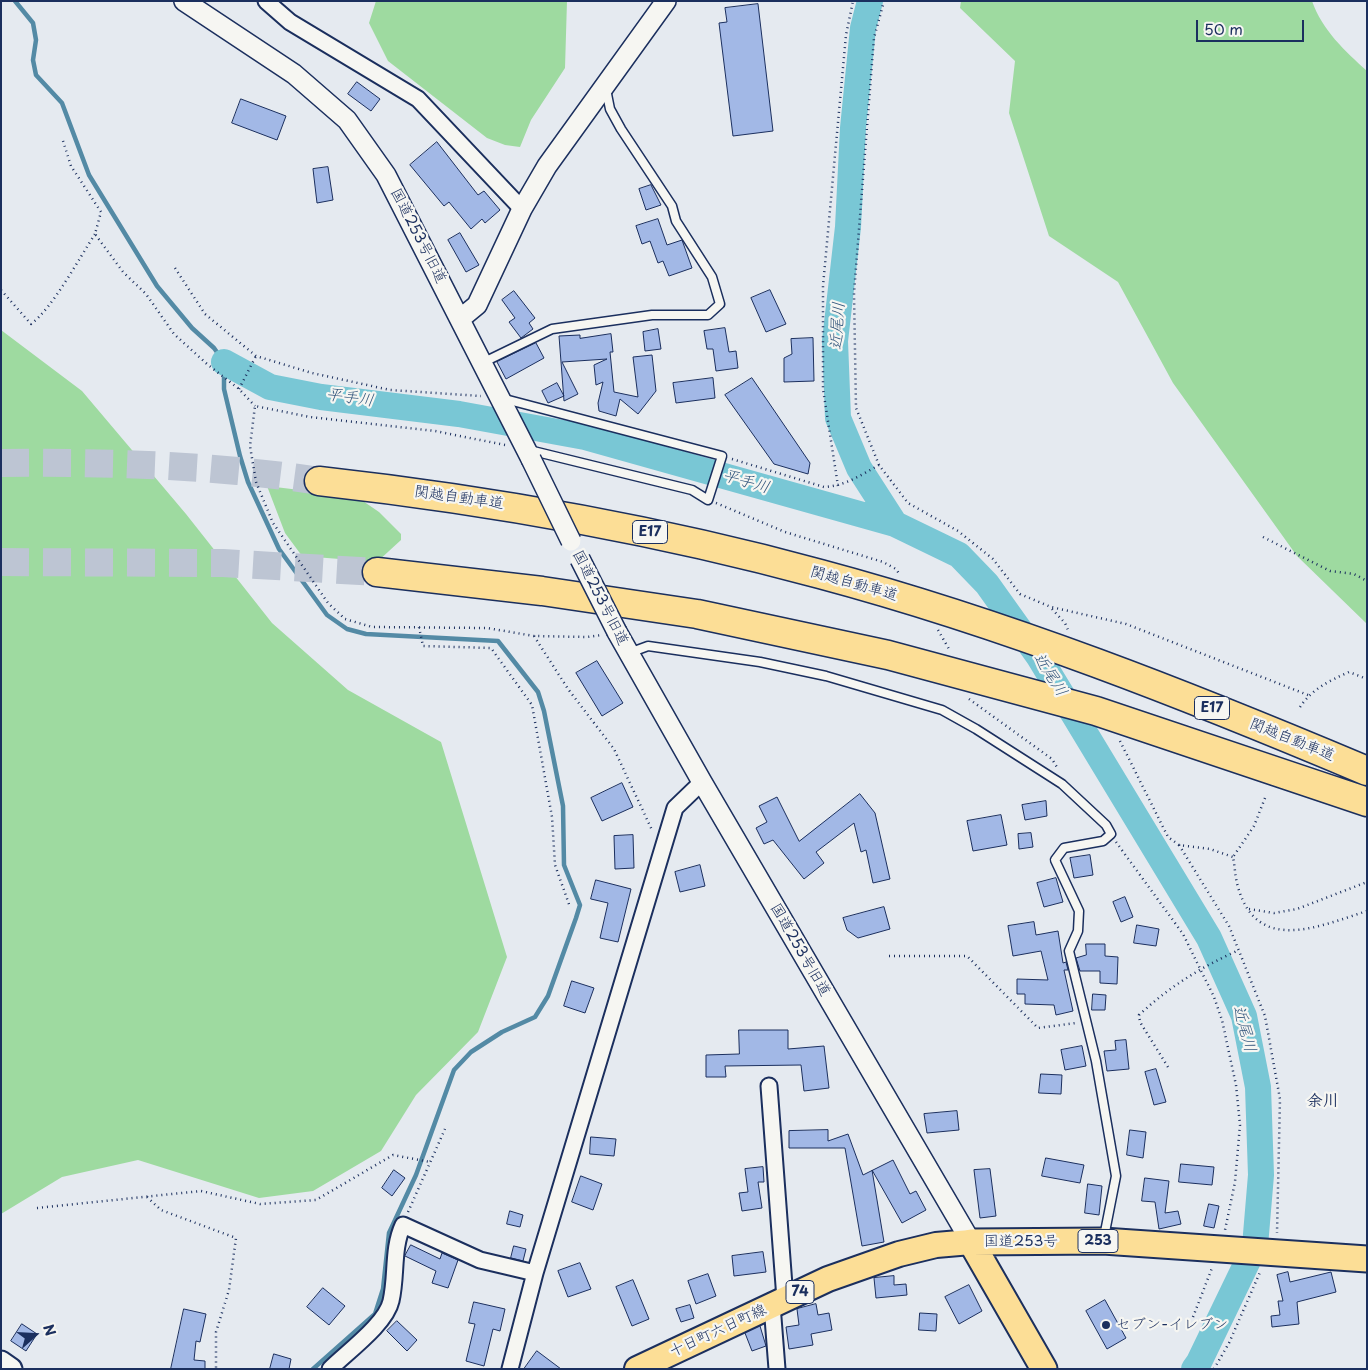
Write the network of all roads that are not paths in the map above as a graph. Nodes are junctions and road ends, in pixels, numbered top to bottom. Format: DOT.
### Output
graph roads {
  1 [pos="184,1"];
  2 [pos="266,1"];
  3 [pos="666,1"];
  4 [pos="605,85"];
  5 [pos="522,209"];
  6 [pos="460,318"];
  7 [pos="482,363"];
  8 [pos="502,401"];
  9 [pos="526,450"];
  10 [pos="319,480"];
  11 [pos="378,572"];
  12 [pos="629,653"];
  13 [pos="1367,771"];
  14 [pos="702,782"];
  15 [pos="1367,802"];
  16 [pos="769,1086"];
  17 [pos="1103,1241"];
  18 [pos="971,1242"];
  19 [pos="1367,1258"];
  20 [pos="535,1273"];
  21 [pos="778,1302"];
  22 [pos="1,1362"];
  23 [pos="11,1369"];
  24 [pos="330,1369"];
  25 [pos="510,1369"];
  26 [pos="636,1369"];
  27 [pos="777,1369"];
  28 [pos="1044,1369"];
  1 -- 6 [label="street, 国道253号旧道"];
  2 -- 5 [label="street"];
  3 -- 4 [label="street"];
  4 -- 5 [label="street"];
  4 -- 7 [label="lane"];
  5 -- 6 [label="street"];
  6 -- 7 [label="street, 国道253号旧道"];
  7 -- 8 [label="street, 国道253号旧道"];
  8 -- 9 [label="street, 国道253号旧道"];
  8 -- 9 [label="lane"];
  9 -- 12 [label="street, 国道253号旧道, bridge"];
  10 -- 13 [label="highway, 関越自動車道 / E17"];
  11 -- 15 [label="highway"];
  12 -- 14 [label="street, 国道253号旧道"];
  12 -- 17 [label="lane"];
  14 -- 18 [label="street, 国道253号旧道"];
  14 -- 20 [label="street"];
  16 -- 21 [label="street"];
  17 -- 18 [label="highway, 国道253号 / 253"];
  17 -- 19 [label="highway, 国道253号 / 253"];
  18 -- 21 [label="main road, 十日町六日町線 / 74"];
  18 -- 28 [label="highway, 国道253号"];
  20 -- 24 [label="street"];
  20 -- 25 [label="street"];
  21 -- 26 [label="main road, 十日町六日町線 / 74"];
  21 -- 27 [label="street"];
  22 -- 23 [label="main road"];
}
